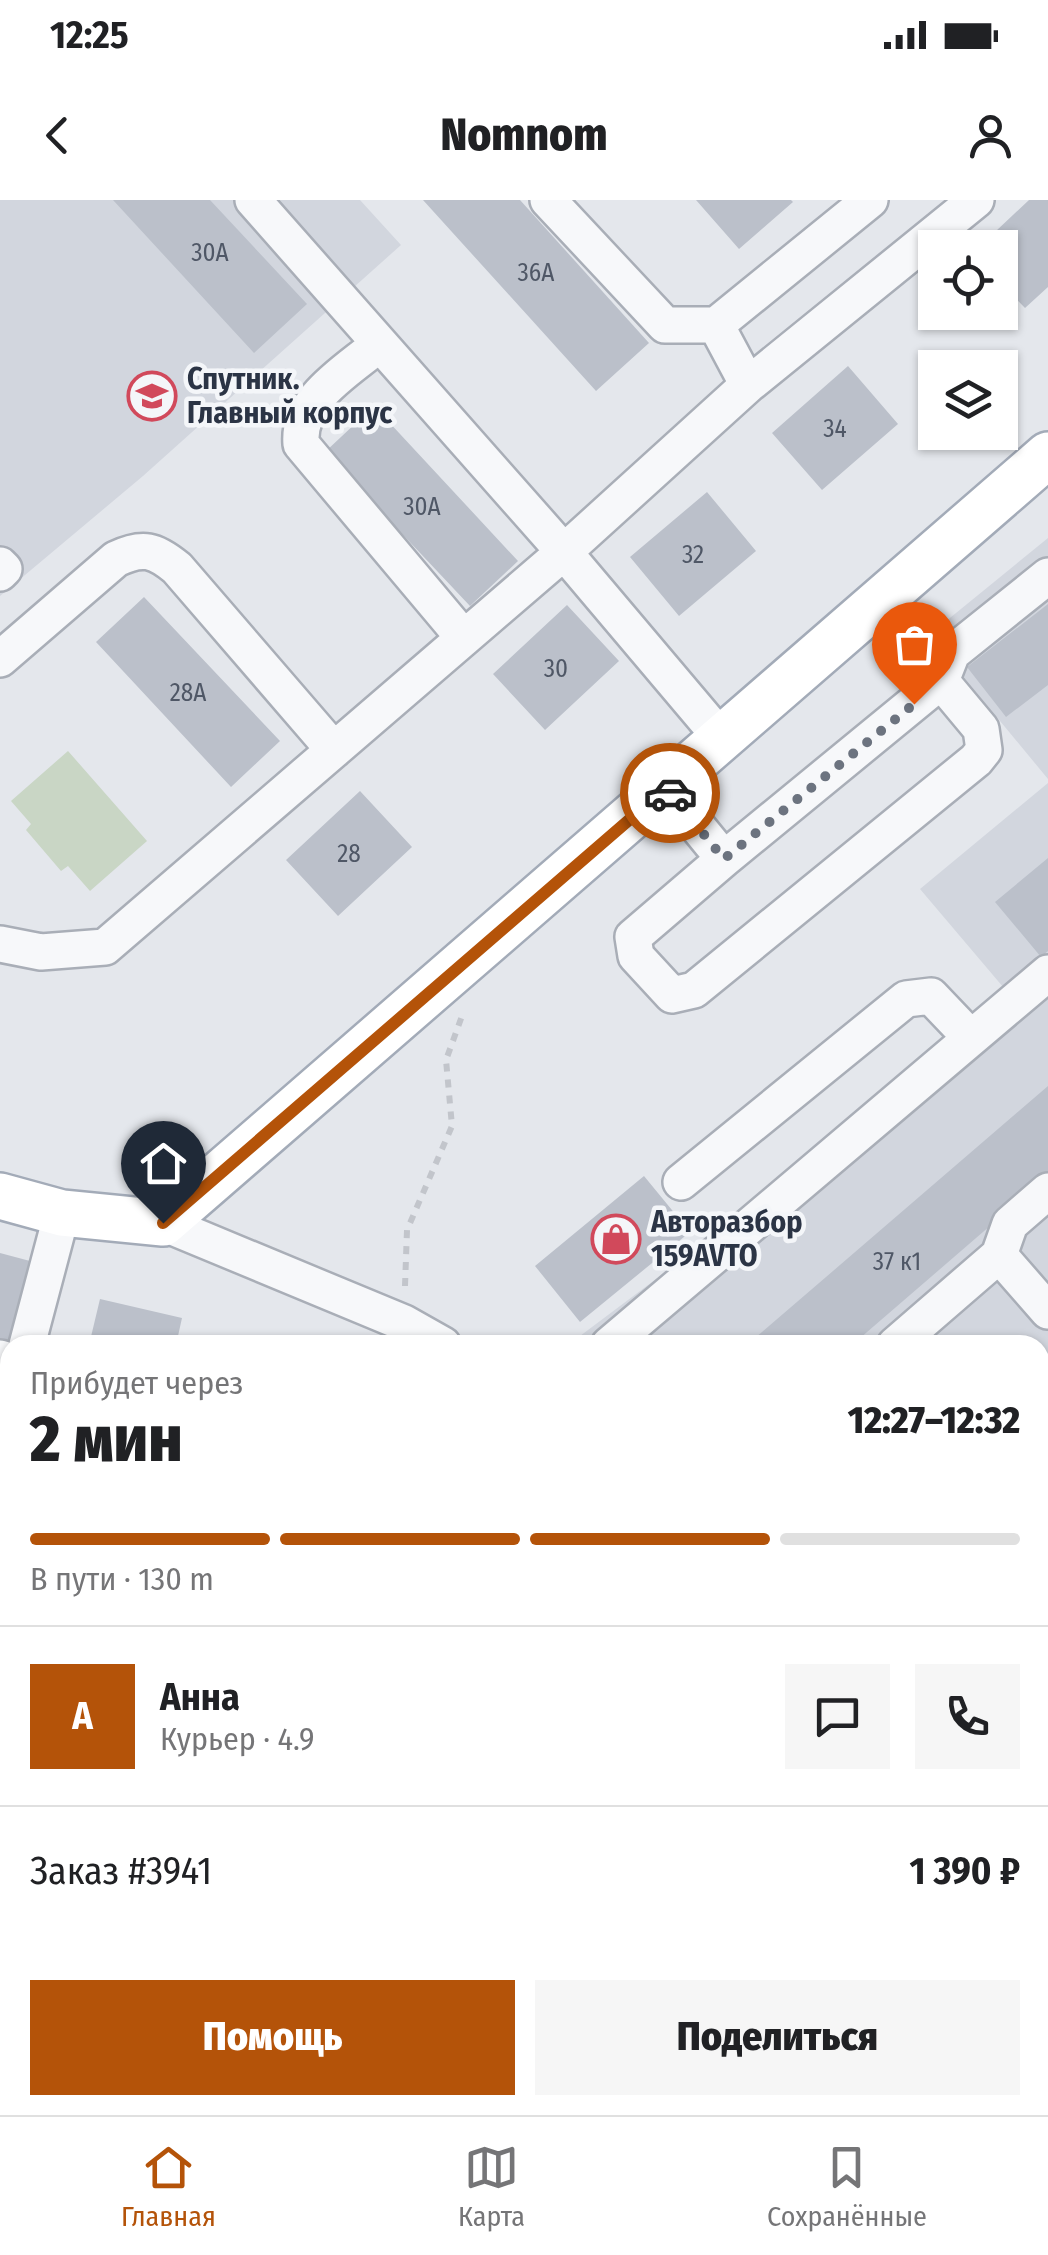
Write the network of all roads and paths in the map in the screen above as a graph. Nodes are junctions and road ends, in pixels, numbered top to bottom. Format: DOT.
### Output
graph roads {
  1 [pos="253,200"];
  2 [pos="548,200"];
  3 [pos="976,200"];
  4 [pos="846,208"];
  5 [pos="716,325"];
  6 [pos="380,344"];
  7 [pos="748,385"];
  8 [pos="1038,477"];
  9 [pos="564,552"];
  10 [pos="0,565"];
  11 [pos="0,573"];
  12 [pos="1048,576"];
  13 [pos="464,638"];
  14 [pos="0,659"];
  15 [pos="941,682"];
  16 [pos="722,739"];
  17 [pos="334,750"];
  18 [pos="666,788"];
  19 [pos="724,859"];
  20 [pos="0,944"];
  21 [pos="1048,973"];
  22 [pos="464,1009"];
  23 [pos="971,1038"];
  24 [pos="682,1182"];
  25 [pos="1048,1191"];
  26 [pos="0,1196"];
  27 [pos="62,1213"];
  28 [pos="163,1223"];
  29 [pos="999,1255"];
  30 [pos="1048,1311"];
  31 [pos="402,1334"];
  32 [pos="30,1335"];
  33 [pos="621,1335"];
  34 [pos="906,1335"];
  1 -- 6 [label="street"];
  2 -- 5 [label="street"];
  3 -- 7 [label="street"];
  4 -- 5 [label="street"];
  5 -- 7 [label="street"];
  6 -- 9 [label="street"];
  6 -- 13 [label="street"];
  7 -- 9 [label="street"];
  8 -- 16 [label="main road"];
  9 -- 13 [label="street"];
  9 -- 16 [label="street"];
  10 -- 11 [label="street"];
  12 -- 15 [label="street"];
  13 -- 17 [label="street"];
  14 -- 17 [label="street"];
  15 -- 19 [label="street"];
  15 -- 19 [label="street"];
  16 -- 18 [label="main road"];
  17 -- 20 [label="street"];
  18 -- 19 [label="street"];
  18 -- 28 [label="main road"];
  21 -- 23 [label="street"];
  22 -- 31 [label="path"];
  23 -- 24 [label="street"];
  23 -- 33 [label="street"];
  25 -- 29 [label="street"];
  26 -- 27 [label="main road"];
  27 -- 28 [label="main road"];
  27 -- 32 [label="street"];
  28 -- 31 [label="street"];
  29 -- 30 [label="street"];
  29 -- 34 [label="street"];
}
